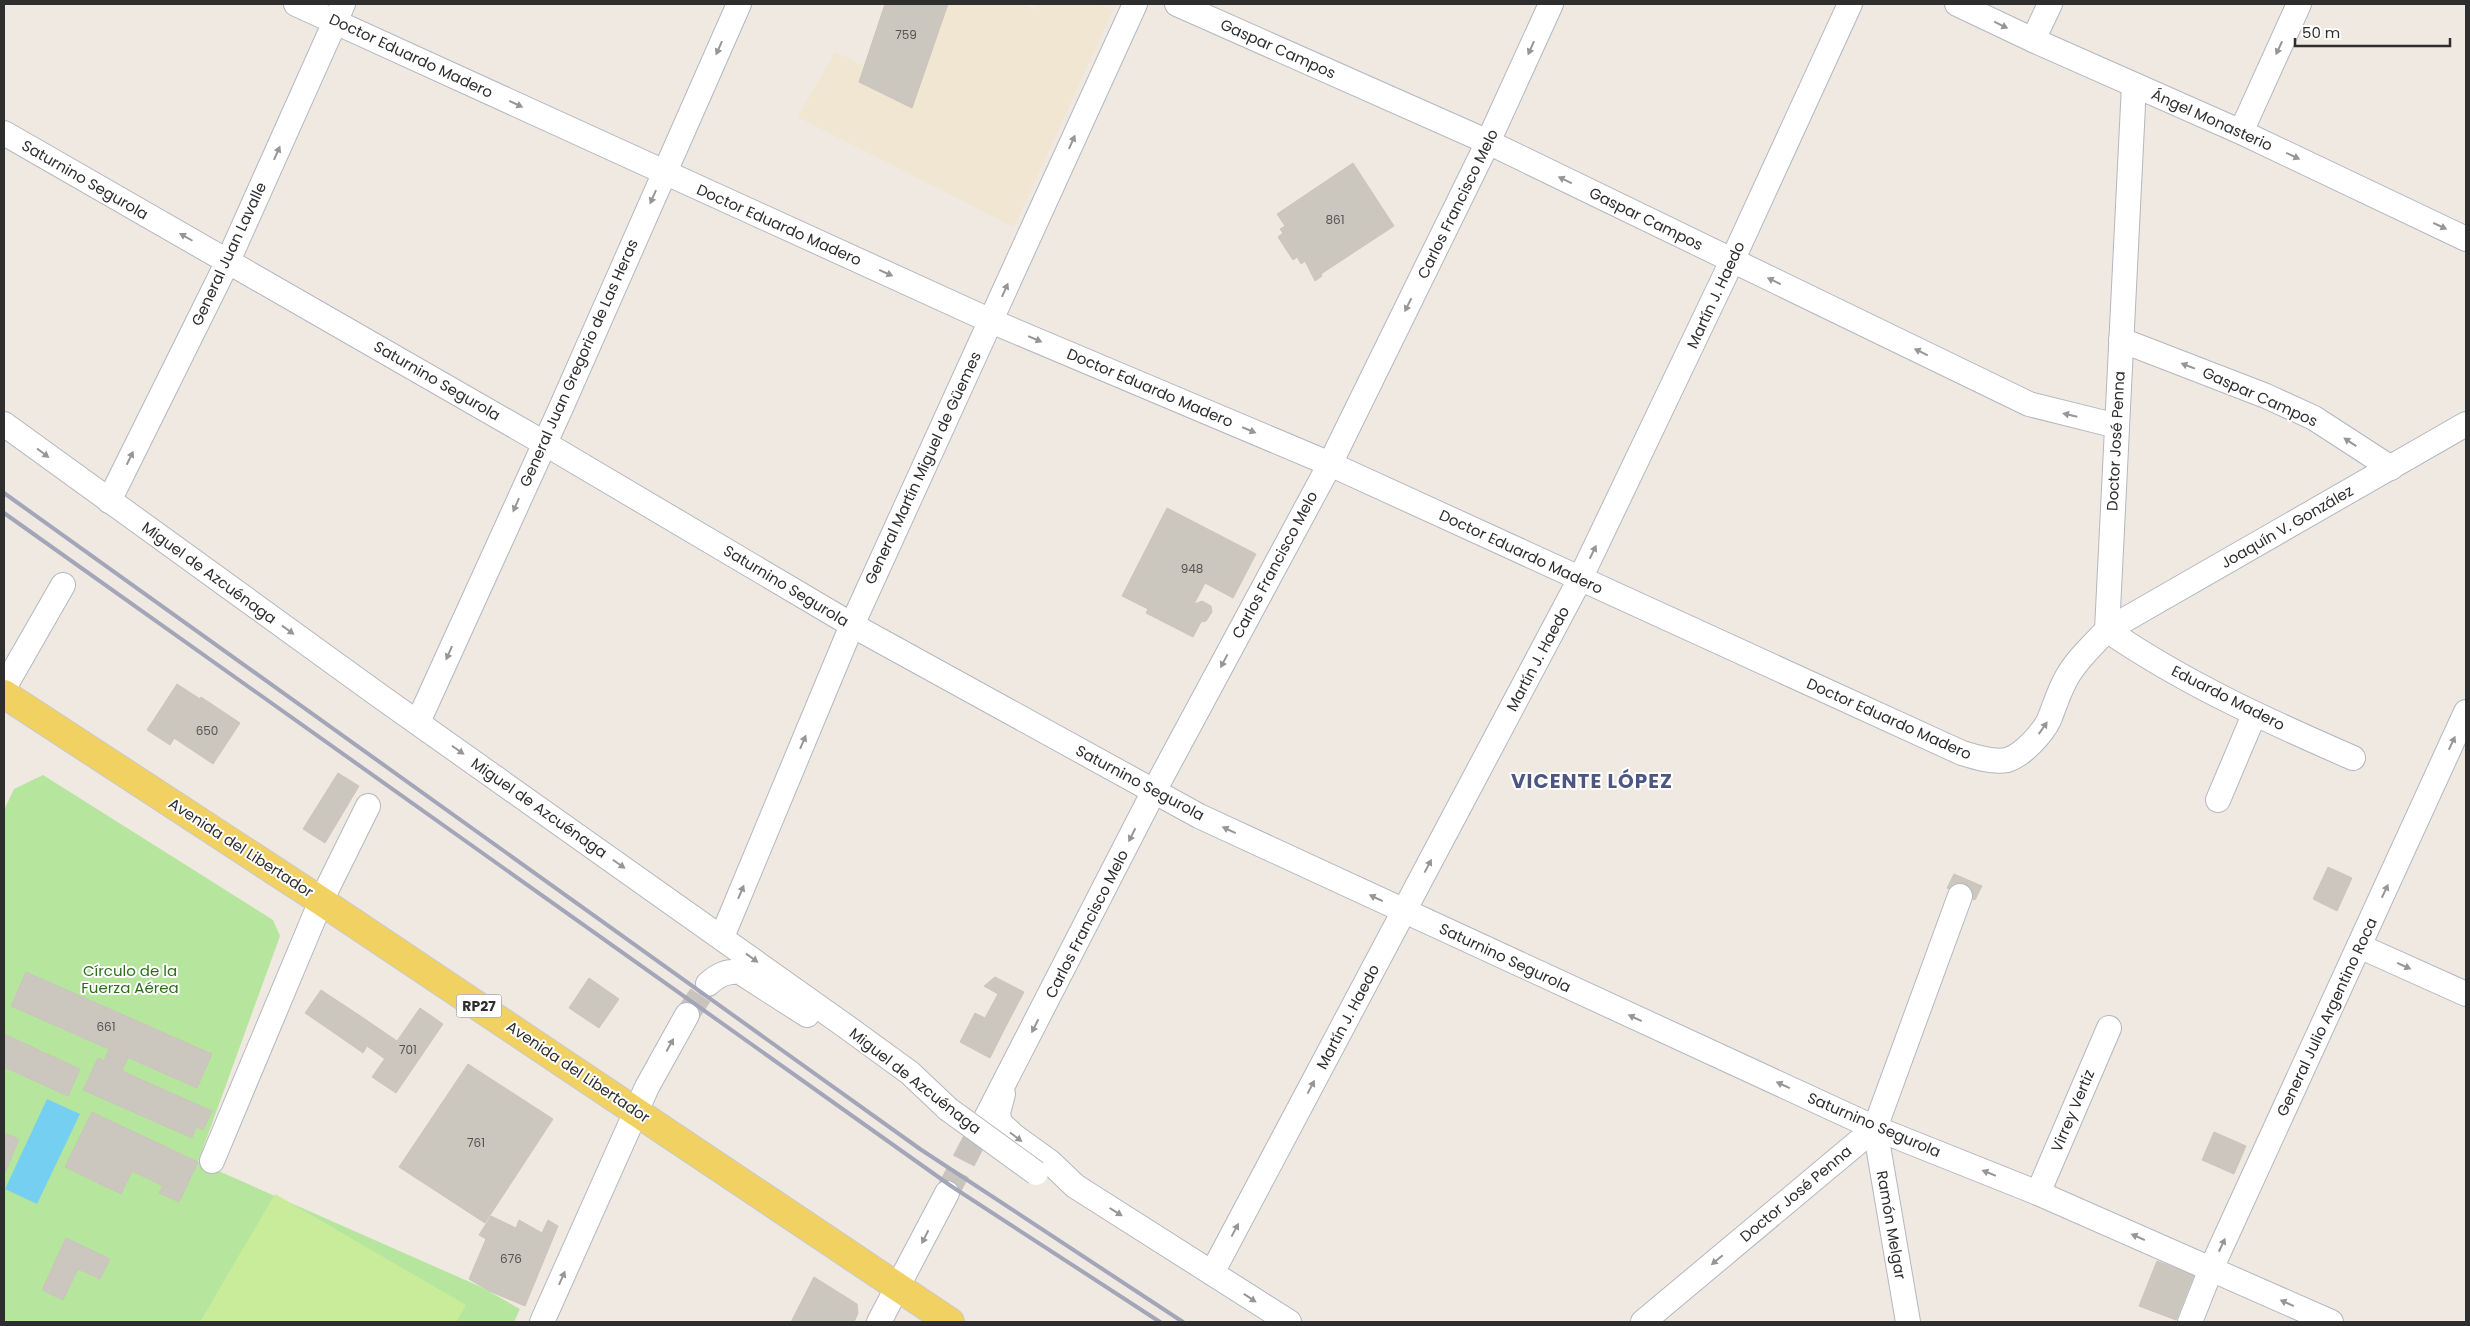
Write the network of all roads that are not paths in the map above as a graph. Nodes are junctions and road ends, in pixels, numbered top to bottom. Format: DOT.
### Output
graph roads {
  1 [pos="296,4"];
  2 [pos="739,4"];
  3 [pos="1135,4"];
  4 [pos="1177,4"];
  5 [pos="1551,4"];
  6 [pos="1850,4"];
  7 [pos="1957,4"];
  8 [pos="2050,4"];
  9 [pos="2299,4"];
  10 [pos="339,13"];
  11 [pos="2032,40"];
  12 [pos="2134,85"];
  13 [pos="2241,132"];
  14 [pos="4,134"];
  15 [pos="1488,142"];
  16 [pos="664,172"];
  17 [pos="2466,239"];
  18 [pos="228,261"];
  19 [pos="1732,261"];
  20 [pos="990,321"];
  21 [pos="2121,340"];
  22 [pos="4,424"];
  23 [pos="2466,424"];
  24 [pos="2117,426"];
  25 [pos="544,443"];
  26 [pos="1330,464"];
  27 [pos="2391,468"];
  28 [pos="109,501"];
  29 [pos="1580,579"];
  30 [pos="63,585"];
  31 [pos="852,625"];
  32 [pos="2107,630"];
  33 [pos="4,688"];
  34 [pos="4,694"];
  35 [pos="2466,712"];
  36 [pos="2254,715"];
  37 [pos="418,722"];
  38 [pos="2354,758"];
  39 [pos="1154,791"];
  40 [pos="2218,800"];
  41 [pos="368,806"];
  42 [pos="1960,896"];
  43 [pos="321,901"];
  44 [pos="1404,911"];
  45 [pos="722,937"];
  46 [pos="2359,946"];
  47 [pos="708,984"];
  48 [pos="2466,994"];
  49 [pos="687,1015"];
  50 [pos="844,1025"];
  51 [pos="2109,1028"];
  52 [pos="1007,1080"];
  53 [pos="637,1111"];
  54 [pos="985,1120"];
  55 [pos="1875,1128"];
  56 [pos="212,1162"];
  57 [pos="1075,1186"];
  58 [pos="947,1193"];
  59 [pos="2038,1193"];
  60 [pos="2211,1269"];
  61 [pos="1212,1273"];
  62 [pos="898,1288"];
  63 [pos="1648,1321"];
  64 [pos="542,1322"];
  65 [pos="879,1322"];
  66 [pos="950,1322"];
  67 [pos="1288,1322"];
  68 [pos="1908,1322"];
  69 [pos="2190,1322"];
  70 [pos="2331,1322"];
  1 -- 10 [label="street, Doctor Eduardo Madero"];
  2 -- 16 [label="street, General Juan Gregorio de Las Heras, one-way"];
  20 -- 3 [label="street, General Martín Miguel de Güemes, one-way"];
  4 -- 15 [label="street, Gaspar Campos"];
  5 -- 15 [label="street, Carlos Francisco Melo, one-way"];
  6 -- 19 [label="street, Martín J. Haedo"];
  7 -- 11 [label="street, Ángel Monasterio, one-way"];
  8 -- 11 [label="street"];
  9 -- 13 [label="street, one-way"];
  10 -- 16 [label="street, Doctor Eduardo Madero, one-way"];
  18 -- 10 [label="street, General Juan Lavalle, one-way"];
  11 -- 12 [label="street, Ángel Monasterio"];
  12 -- 13 [label="street, Ángel Monasterio"];
  12 -- 21 [label="street, Doctor José Penna"];
  13 -- 17 [label="street, Ángel Monasterio, one-way"];
  18 -- 14 [label="street, Saturnino Segurola, one-way"];
  19 -- 15 [label="street, Gaspar Campos, one-way"];
  15 -- 26 [label="street, Carlos Francisco Melo, one-way"];
  16 -- 20 [label="street, Doctor Eduardo Madero, one-way"];
  16 -- 25 [label="street, General Juan Gregorio de Las Heras, one-way"];
  18 -- 25 [label="street, Saturnino Segurola"];
  28 -- 18 [label="street, General Juan Lavalle, one-way"];
  24 -- 19 [label="street, Gaspar Campos, one-way"];
  29 -- 19 [label="street, Martín J. Haedo, one-way"];
  20 -- 26 [label="street, Doctor Eduardo Madero, one-way"];
  20 -- 31 [label="street, General Martín Miguel de Güemes"];
  21 -- 24 [label="street, Doctor José Penna"];
  27 -- 21 [label="street, Gaspar Campos, one-way"];
  22 -- 28 [label="street, Miguel de Azcuénaga, one-way"];
  23 -- 27 [label="street, Joaquín V. González"];
  24 -- 32 [label="street, Doctor José Penna"];
  25 -- 31 [label="street, Saturnino Segurola"];
  25 -- 37 [label="street, General Juan Gregorio de Las Heras, one-way"];
  26 -- 29 [label="street, Doctor Eduardo Madero"];
  26 -- 39 [label="street, Carlos Francisco Melo, one-way"];
  27 -- 32 [label="street, Joaquín V. González"];
  28 -- 37 [label="street, Miguel de Azcuénaga, one-way"];
  29 -- 32 [label="street, Doctor Eduardo Madero, one-way"];
  44 -- 29 [label="street, Martín J. Haedo, one-way"];
  30 -- 33 [label="street"];
  31 -- 39 [label="street, Saturnino Segurola"];
  45 -- 31 [label="street, General Martín Miguel de Güemes, one-way"];
  32 -- 36 [label="street, Eduardo Madero"];
  34 -- 43 [label="main road, Avenida del Libertador / RP27"];
  46 -- 35 [label="street, General Julio Argentino Roca, one-way"];
  36 -- 38 [label="street, Eduardo Madero"];
  36 -- 40 [label="street"];
  37 -- 45 [label="street, Miguel de Azcuénaga, one-way"];
  44 -- 39 [label="street, Saturnino Segurola, one-way"];
  39 -- 52 [label="street, Carlos Francisco Melo, one-way"];
  41 -- 43 [label="street"];
  42 -- 55 [label="street, Doctor José Penna"];
  43 -- 53 [label="main road, Avenida del Libertador / RP27"];
  43 -- 56 [label="street"];
  55 -- 44 [label="street, Saturnino Segurola, one-way"];
  61 -- 44 [label="street, Martín J. Haedo, one-way"];
  45 -- 50 [label="street, Miguel de Azcuénaga, one-way"];
  46 -- 48 [label="street, one-way"];
  60 -- 46 [label="street, General Julio Argentino Roca, one-way"];
  47 -- 50 [label="street"];
  53 -- 49 [label="street, one-way"];
  50 -- 57 [label="street, Miguel de Azcuénaga, bridge"];
  51 -- 59 [label="street, Virrey Vertiz"];
  52 -- 54 [label="street, Carlos Francisco Melo"];
  52 -- 57 [label="street, Miguel de Azcuénaga, one-way"];
  53 -- 62 [label="main road, Avenida del Libertador / RP27"];
  64 -- 53 [label="street, one-way"];
  59 -- 55 [label="street, Saturnino Segurola, one-way"];
  55 -- 63 [label="street, Doctor José Penna, one-way"];
  55 -- 68 [label="street, Ramón Melgar"];
  57 -- 61 [label="street, Miguel de Azcuénaga, one-way"];
  58 -- 62 [label="street, one-way"];
  60 -- 59 [label="street, Saturnino Segurola, one-way"];
  60 -- 69 [label="street, General Julio Argentino Roca"];
  70 -- 60 [label="street, Saturnino Segurola, one-way"];
  61 -- 67 [label="street, Miguel de Azcuénaga, one-way"];
  62 -- 65 [label="street"];
  62 -- 66 [label="main road, Avenida del Libertador / RP27"];
}
